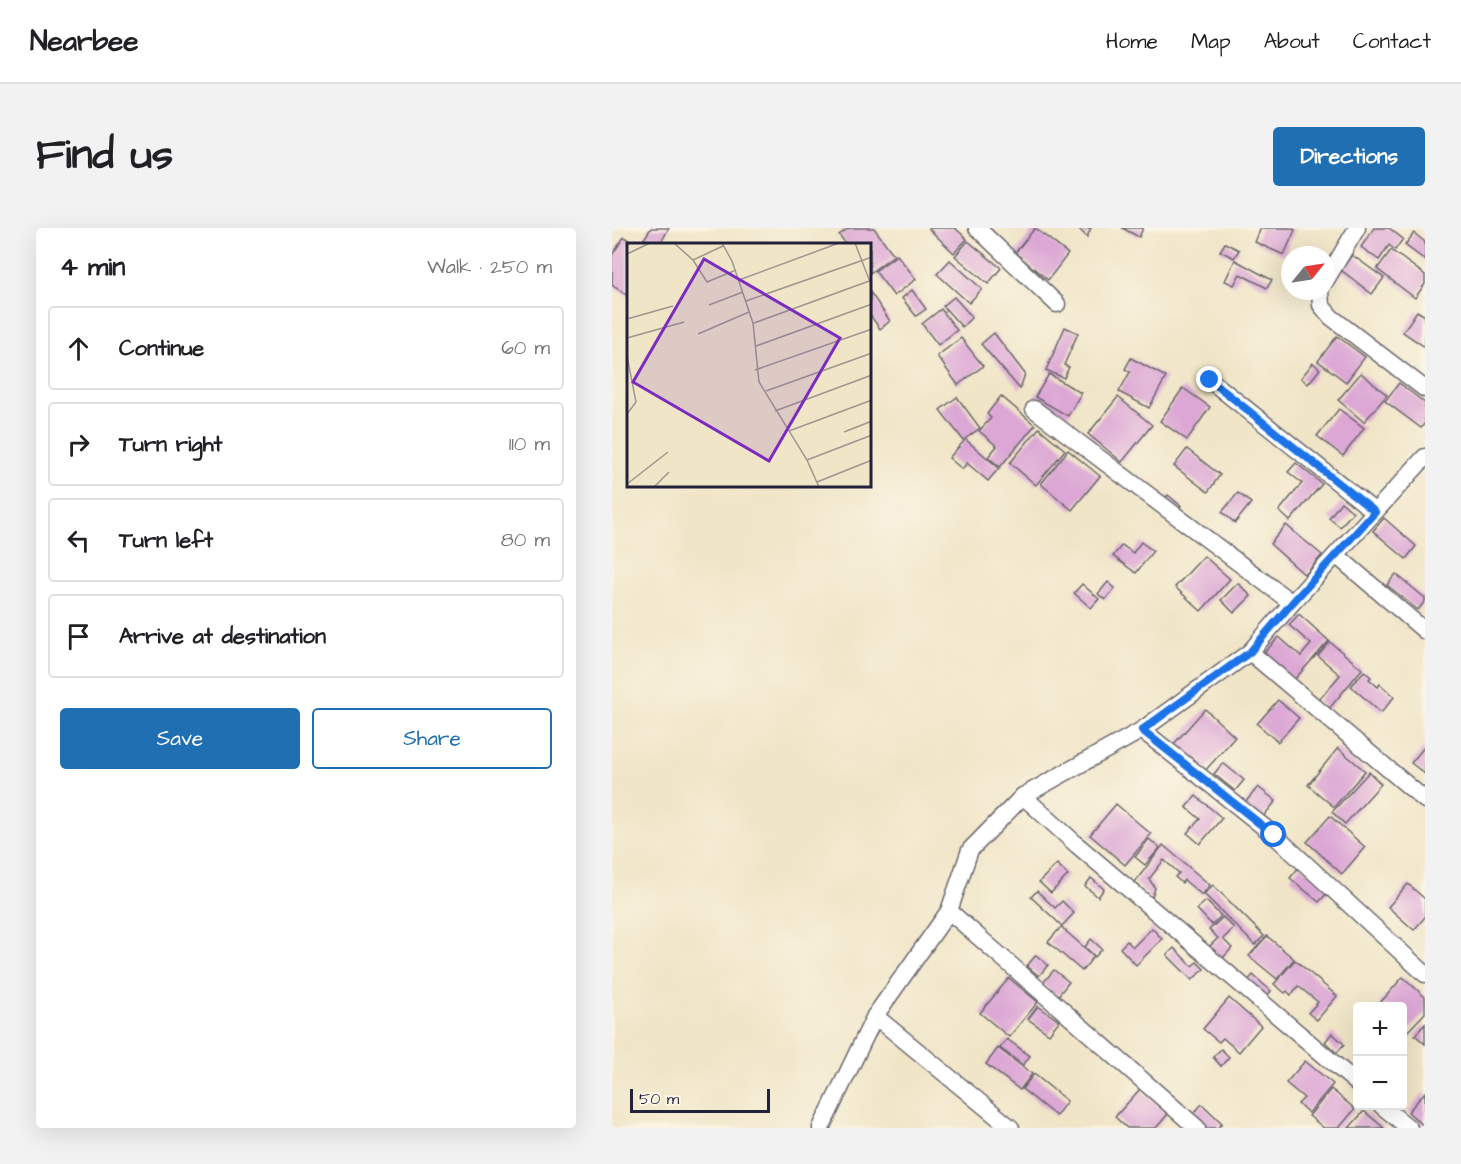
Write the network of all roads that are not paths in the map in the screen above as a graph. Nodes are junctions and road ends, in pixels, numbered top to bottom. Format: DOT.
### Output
graph roads {
  1 [pos="977,228"];
  2 [pos="1357,228"];
  3 [pos="1335,265"];
  4 [pos="1321,300"];
  5 [pos="1057,304"];
  6 [pos="1210,380"];
  7 [pos="1425,389"];
  8 [pos="1034,409"];
  9 [pos="1424,461"];
  10 [pos="1375,512"];
  11 [pos="1336,555"];
  12 [pos="1292,603"];
  13 [pos="1425,631"];
  14 [pos="1250,652"];
  15 [pos="1142,730"];
  16 [pos="1023,796"];
  17 [pos="1425,801"];
  18 [pos="949,911"];
  19 [pos="1425,974"];
  20 [pos="875,1016"];
  21 [pos="1353,1080"];
  22 [pos="1387,1110"];
  23 [pos="821,1128"];
  24 [pos="1011,1128"];
  25 [pos="1197,1128"];
  26 [pos="1409,1128"];
  1 -- 5 [label="street"];
  2 -- 3 [label="street"];
  4 -- 7 [label="street"];
  6 -- 10 [label="street"];
  8 -- 12 [label="street"];
  9 -- 10 [label="street"];
  10 -- 11 [label="street"];
  11 -- 12 [label="street"];
  11 -- 13 [label="street"];
  12 -- 14 [label="street"];
  14 -- 15 [label="street"];
  14 -- 17 [label="street"];
  15 -- 16 [label="street"];
  15 -- 19 [label="street"];
  16 -- 18 [label="street"];
  16 -- 21 [label="street"];
  18 -- 20 [label="street"];
  18 -- 25 [label="street"];
  20 -- 23 [label="street"];
  20 -- 24 [label="street"];
  22 -- 26 [label="street"];
}
